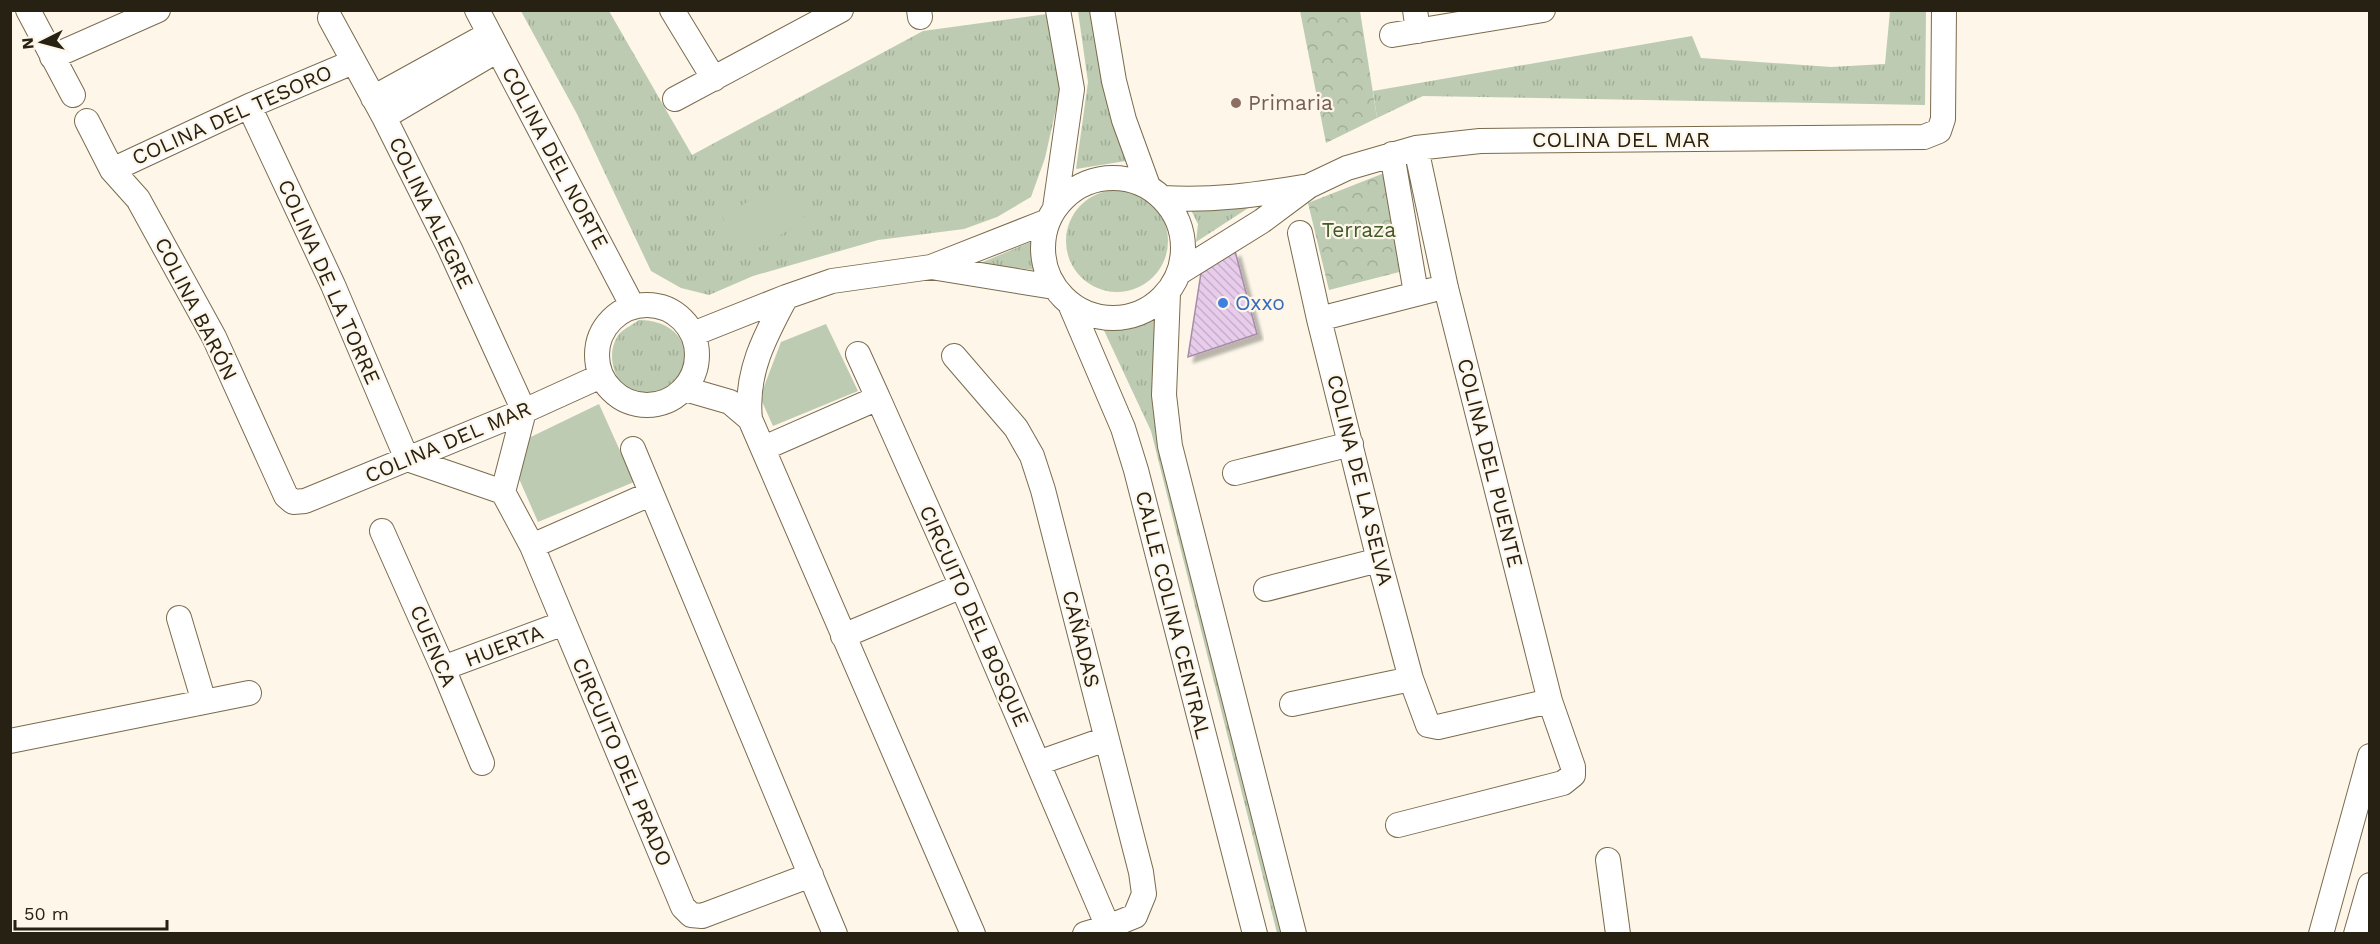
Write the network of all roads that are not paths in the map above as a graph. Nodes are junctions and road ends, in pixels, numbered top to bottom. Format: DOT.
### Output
graph roads {
  1 [pos="28,10"];
  2 [pos="158,10"];
  3 [pos="477,10"];
  4 [pos="672,10"];
  5 [pos="841,10"];
  6 [pos="1058,10"];
  7 [pos="1102,10"];
  8 [pos="1543,10"];
  9 [pos="1944,10"];
  10 [pos="330,18"];
  11 [pos="1416,21"];
  12 [pos="1392,35"];
  13 [pos="494,42"];
  14 [pos="52,57"];
  15 [pos="352,62"];
  16 [pos="714,79"];
  17 [pos="73,95"];
  18 [pos="675,99"];
  19 [pos="249,106"];
  20 [pos="378,107"];
  21 [pos="87,121"];
  22 [pos="1416,148"];
  23 [pos="1392,154"];
  24 [pos="112,170"];
  25 [pos="1309,186"];
  26 [pos="1155,192"];
  27 [pos="1052,215"];
  28 [pos="1300,233"];
  29 [pos="931,267"];
  30 [pos="1180,272"];
  31 [pos="1446,288"];
  32 [pos="1168,293"];
  33 [pos="1416,293"];
  34 [pos="1062,296"];
  35 [pos="786,297"];
  36 [pos="633,307"];
  37 [pos="1319,319"];
  38 [pos="693,334"];
  39 [pos="858,354"];
  40 [pos="954,356"];
  41 [pos="601,376"];
  42 [pos="685,389"];
  43 [pos="878,398"];
  44 [pos="524,411"];
  45 [pos="750,419"];
  46 [pos="1351,444"];
  47 [pos="764,448"];
  48 [pos="633,449"];
  49 [pos="407,459"];
  50 [pos="1235,473"];
  51 [pos="503,492"];
  52 [pos="650,494"];
  53 [pos="293,502"];
  54 [pos="382,531"];
  55 [pos="532,546"];
  56 [pos="1379,560"];
  57 [pos="962,586"];
  58 [pos="1266,589"];
  59 [pos="179,618"];
  60 [pos="564,623"];
  61 [pos="843,636"];
  62 [pos="443,668"];
  63 [pos="1411,679"];
  64 [pos="249,693"];
  65 [pos="1550,701"];
  66 [pos="204,702"];
  67 [pos="1292,704"];
  68 [pos="1106,739"];
  69 [pos="10,741"];
  70 [pos="2370,756"];
  71 [pos="482,763"];
  72 [pos="1038,763"];
  73 [pos="1398,825"];
  74 [pos="1608,860"];
  75 [pos="811,875"];
  76 [pos="2370,885"];
  77 [pos="1108,927"];
  78 [pos="835,933"];
  79 [pos="973,933"];
  80 [pos="1085,933"];
  81 [pos="1255,933"];
  82 [pos="1294,933"];
  83 [pos="1618,933"];
  84 [pos="2321,933"];
  85 [pos="2356,933"];
  1 -- 14 [label="street"];
  2 -- 14 [label="street"];
  3 -- 13 [label="street, COLINA DEL NORTE"];
  4 -- 16 [label="street"];
  5 -- 16 [label="street"];
  6 -- 27 [label="street"];
  7 -- 26 [label="street"];
  8 -- 11 [label="street"];
  9 -- 22 [label="street, COLINA DEL MAR"];
  10 -- 15 [label="street, COLINA ALEGRE"];
  11 -- 12 [label="street"];
  13 -- 20 [label="street"];
  13 -- 36 [label="street, COLINA DEL NORTE"];
  14 -- 17 [label="street"];
  15 -- 19 [label="street, COLINA DEL TESORO"];
  15 -- 20 [label="street, COLINA ALEGRE"];
  16 -- 18 [label="street"];
  19 -- 24 [label="street, COLINA DEL TESORO"];
  19 -- 49 [label="street, COLINA DE LA TORRE"];
  20 -- 44 [label="street, COLINA ALEGRE"];
  21 -- 24 [label="street, COLINA BARÓN"];
  22 -- 23 [label="street, COLINA DEL MAR"];
  22 -- 31 [label="street, COLINA DEL PUENTE"];
  23 -- 25 [label="street, COLINA DEL MAR"];
  23 -- 33 [label="street"];
  24 -- 53 [label="street, COLINA BARÓN"];
  25 -- 26 [label="street, COLINA DEL MAR"];
  25 -- 30 [label="street, COLINA DEL MAR"];
  26 -- 27 [label="street"];
  26 -- 30 [label="street"];
  27 -- 29 [label="street"];
  27 -- 34 [label="street"];
  28 -- 37 [label="street, COLINA DE LA SELVA"];
  29 -- 34 [label="street"];
  29 -- 35 [label="street"];
  30 -- 32 [label="street"];
  31 -- 33 [label="street"];
  31 -- 65 [label="street, COLINA DEL PUENTE"];
  32 -- 34 [label="street"];
  32 -- 82 [label="street, CALLE COLINA CENTRAL"];
  33 -- 37 [label="street"];
  34 -- 81 [label="street, CALLE COLINA CENTRAL"];
  35 -- 38 [label="street"];
  35 -- 45 [label="street"];
  36 -- 38 [label="street"];
  36 -- 41 [label="street"];
  37 -- 46 [label="street, COLINA DE LA SELVA"];
  38 -- 42 [label="street"];
  39 -- 43 [label="street, CIRCUITO DEL BOSQUE"];
  40 -- 68 [label="street, CAÑADAS"];
  41 -- 42 [label="street"];
  41 -- 44 [label="street, COLINA DEL MAR"];
  42 -- 45 [label="street"];
  43 -- 47 [label="street"];
  43 -- 57 [label="street, CIRCUITO DEL BOSQUE"];
  44 -- 49 [label="street, COLINA DEL MAR"];
  44 -- 51 [label="street"];
  45 -- 47 [label="street"];
  46 -- 50 [label="street"];
  46 -- 56 [label="street, COLINA DE LA SELVA"];
  47 -- 61 [label="street"];
  48 -- 52 [label="street"];
  49 -- 51 [label="street"];
  49 -- 53 [label="street, COLINA DEL MAR"];
  51 -- 55 [label="street, CIRCUITO DEL PRADO"];
  52 -- 55 [label="street"];
  52 -- 75 [label="street"];
  54 -- 62 [label="street, CUENCA"];
  55 -- 60 [label="street, CIRCUITO DEL PRADO"];
  56 -- 58 [label="street"];
  56 -- 63 [label="street, COLINA DE LA SELVA"];
  57 -- 61 [label="street"];
  57 -- 72 [label="street, CIRCUITO DEL BOSQUE"];
  59 -- 66 [label="street"];
  60 -- 62 [label="street, HUERTA"];
  60 -- 75 [label="street, CIRCUITO DEL PRADO"];
  61 -- 79 [label="street"];
  62 -- 71 [label="street, CUENCA"];
  63 -- 65 [label="street, COLINA DE LA SELVA"];
  63 -- 67 [label="street"];
  64 -- 66 [label="street"];
  65 -- 73 [label="street, COLINA DEL PUENTE"];
  66 -- 69 [label="street"];
  68 -- 72 [label="street"];
  68 -- 77 [label="street, CAÑADAS"];
  70 -- 84 [label="street"];
  72 -- 77 [label="street, CIRCUITO DEL BOSQUE"];
  74 -- 83 [label="street"];
  75 -- 78 [label="street"];
  76 -- 85 [label="street"];
  77 -- 80 [label="street"];
}
